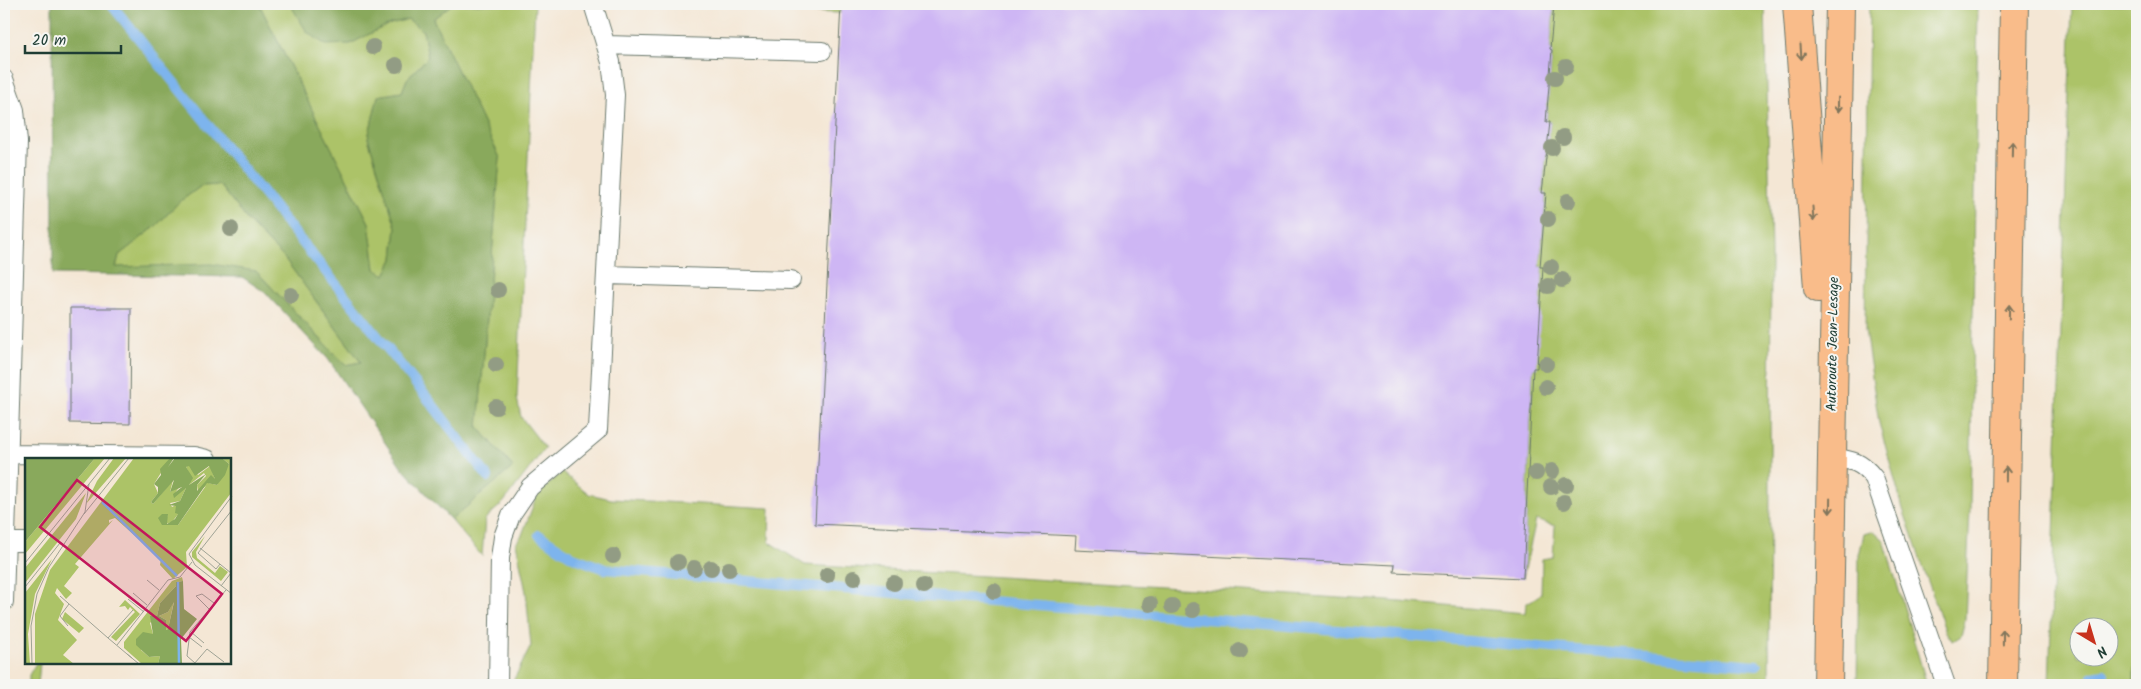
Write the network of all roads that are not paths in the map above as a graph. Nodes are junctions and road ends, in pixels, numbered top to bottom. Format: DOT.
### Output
graph roads {
  1 [pos="593,4"];
  2 [pos="1797,4"];
  3 [pos="1840,4"];
  4 [pos="2015,4"];
  5 [pos="606,45"];
  6 [pos="822,51"];
  7 [pos="4,79"];
  8 [pos="10,114"];
  9 [pos="9,275"];
  10 [pos="606,275"];
  11 [pos="790,280"];
  12 [pos="8,454"];
  13 [pos="1831,457"];
  14 [pos="203,458"];
  15 [pos="6,542"];
  16 [pos="25,542"];
  17 [pos="4,602"];
  18 [pos="498,685"];
  19 [pos="1828,685"];
  20 [pos="1946,685"];
  21 [pos="2003,685"];
  1 -- 5 [label="lane"];
  2 -- 13 [label="highway, one-way"];
  3 -- 13 [label="highway, Autoroute Jean-Lesage, one-way"];
  21 -- 4 [label="highway, one-way"];
  5 -- 6 [label="lane"];
  5 -- 10 [label="lane"];
  7 -- 8 [label="lane"];
  8 -- 9 [label="lane"];
  9 -- 12 [label="lane"];
  10 -- 11 [label="lane"];
  10 -- 18 [label="lane"];
  12 -- 14 [label="lane"];
  12 -- 15 [label="lane"];
  13 -- 19 [label="highway, Autoroute Jean-Lesage, one-way"];
  13 -- 20 [label="lane"];
  15 -- 16 [label="lane"];
  15 -- 17 [label="lane"];
}
